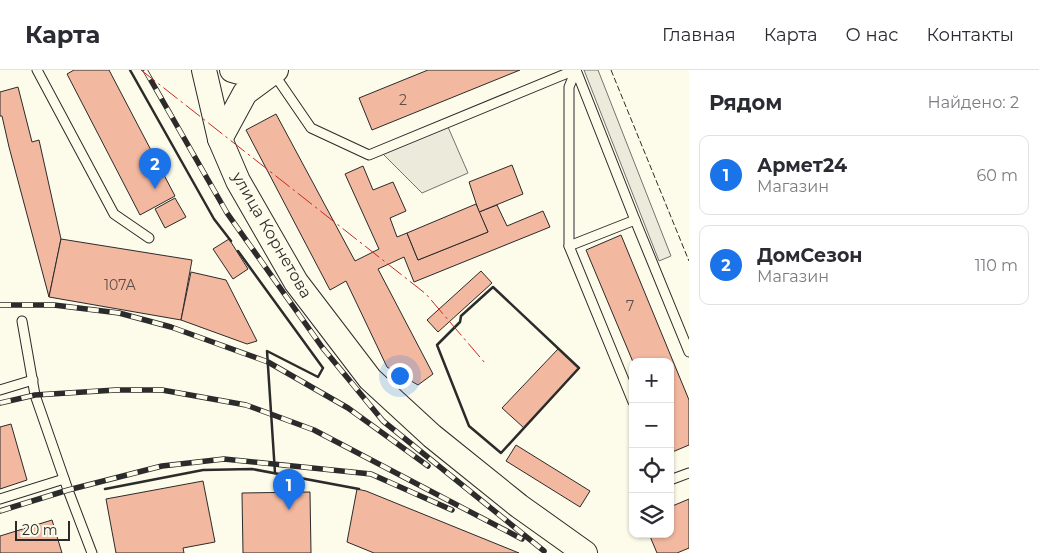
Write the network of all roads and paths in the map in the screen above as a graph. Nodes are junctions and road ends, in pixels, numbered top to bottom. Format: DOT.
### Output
graph roads {
  1 [pos="37,70"];
  2 [pos="204,70"];
  3 [pos="232,70"];
  4 [pos="575,70"];
  5 [pos="275,71"];
  6 [pos="220,139"];
  7 [pos="635,220"];
  8 [pos="149,238"];
  9 [pos="569,246"];
  10 [pos="22,321"];
  11 [pos="689,352"];
  12 [pos="33,380"];
  13 [pos="0,390"];
  14 [pos="629,392"];
  15 [pos="689,473"];
  16 [pos="64,479"];
  17 [pos="674,479"];
  18 [pos="0,499"];
  19 [pos="92,553"];
  20 [pos="585,553"];
  1 -- 8 [label="lane"];
  2 -- 6 [label="main road, улица Корнетова"];
  3 -- 5 [label="main road"];
  4 -- 5 [label="lane"];
  4 -- 7 [label="lane"];
  4 -- 9 [label="lane"];
  5 -- 6 [label="main road"];
  6 -- 20 [label="main road, улица Корнетова"];
  7 -- 9 [label="lane"];
  7 -- 11 [label="lane"];
  9 -- 14 [label="lane"];
  10 -- 12 [label="lane"];
  12 -- 13 [label="lane"];
  12 -- 16 [label="lane"];
  15 -- 17 [label="lane"];
  16 -- 18 [label="lane"];
  16 -- 19 [label="lane"];
}
